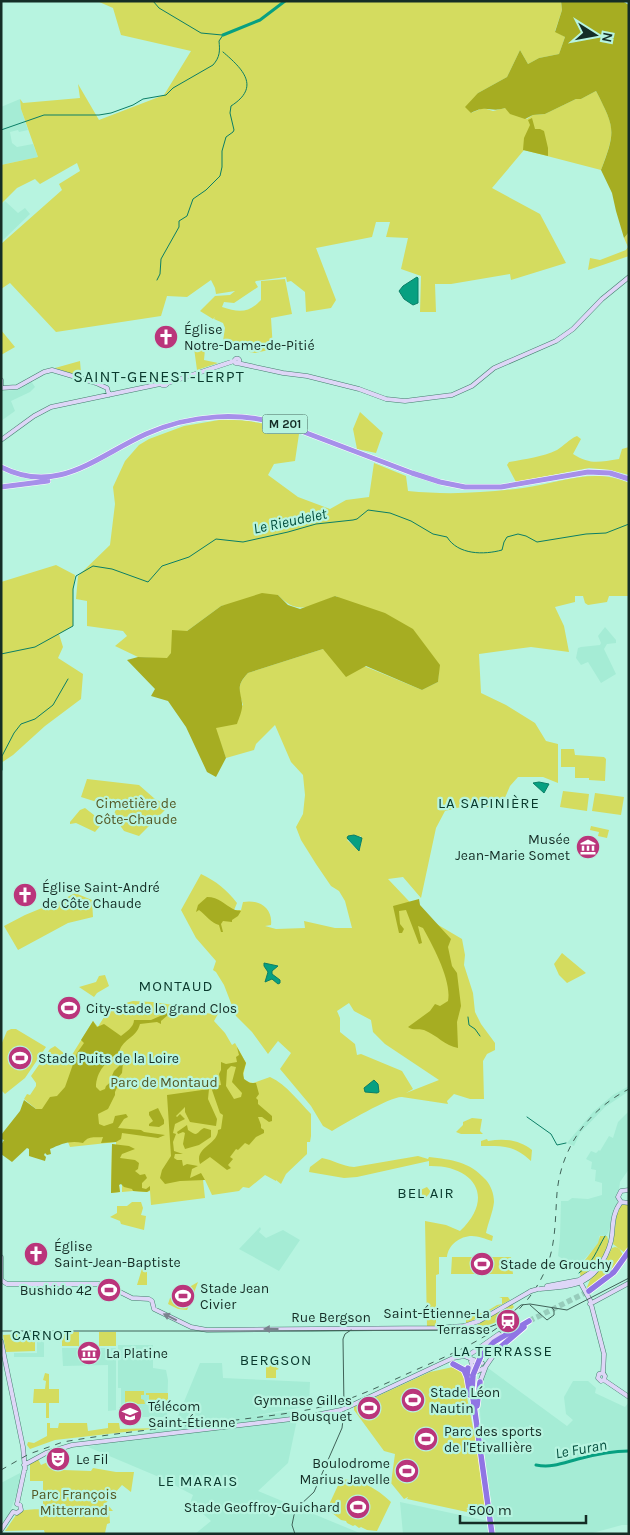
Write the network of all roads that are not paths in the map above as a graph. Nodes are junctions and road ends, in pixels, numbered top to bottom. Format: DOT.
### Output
graph roads {
  1 [pos="629,277"];
  2 [pos="1,380"];
  3 [pos="1,386"];
  4 [pos="109,395"];
  5 [pos="1,440"];
  6 [pos="117,450"];
  7 [pos="1,468"];
  8 [pos="58,478"];
  9 [pos="629,480"];
  10 [pos="1,487"];
  11 [pos="629,1190"];
  12 [pos="621,1202"];
  13 [pos="629,1204"];
  14 [pos="629,1251"];
  15 [pos="1,1257"];
  16 [pos="629,1258"];
  17 [pos="1,1261"];
  18 [pos="602,1262"];
  19 [pos="592,1276"];
  20 [pos="1,1279"];
  21 [pos="548,1279"];
  22 [pos="580,1281"];
  23 [pos="629,1283"];
  24 [pos="550,1285"];
  25 [pos="567,1286"];
  26 [pos="540,1290"];
  27 [pos="590,1299"];
  28 [pos="530,1322"];
  29 [pos="524,1327"];
  30 [pos="499,1334"];
  31 [pos="1,1341"];
  32 [pos="479,1348"];
  33 [pos="497,1350"];
  34 [pos="464,1356"];
  35 [pos="471,1360"];
  36 [pos="481,1360"];
  37 [pos="453,1364"];
  38 [pos="484,1368"];
  39 [pos="430,1369"];
  40 [pos="473,1373"];
  41 [pos="480,1382"];
  42 [pos="629,1397"];
  43 [pos="477,1406"];
  44 [pos="26,1462"];
  45 [pos="22,1486"];
  46 [pos="17,1504"];
  47 [pos="13,1512"];
  48 [pos="490,1512"];
  49 [pos="1,1530"];
  50 [pos="493,1534"];
  1 -- 4 [label="main road"];
  2 -- 3 [label="main road"];
  3 -- 4 [label="main road"];
  4 -- 5 [label="main road"];
  6 -- 7 [label="highway, M 201"];
  6 -- 8 [label="highway, M 201"];
  6 -- 9 [label="highway, M 201"];
  7 -- 8 [label="highway, M 201"];
  8 -- 10 [label="highway"];
  11 -- 12 [label="main road"];
  12 -- 13 [label="main road"];
  12 -- 18 [label="main road"];
  14 -- 27 [label="highway"];
  15 -- 17 [label="main road"];
  16 -- 27 [label="highway"];
  17 -- 20 [label="main road"];
  18 -- 19 [label="main road"];
  18 -- 22 [label="main road"];
  19 -- 22 [label="main road"];
  19 -- 27 [label="main road"];
  26 -- 20 [label="main road, Rue Bergson, one-way, bridge"];
  21 -- 24 [label="main road"];
  22 -- 24 [label="main road"];
  22 -- 25 [label="main road"];
  22 -- 27 [label="main road"];
  23 -- 27 [label="main road"];
  24 -- 26 [label="main road"];
  25 -- 26 [label="main road"];
  25 -- 27 [label="main road"];
  27 -- 42 [label="main road"];
  28 -- 29 [label="highway"];
  28 -- 30 [label="highway"];
  28 -- 36 [label="highway"];
  29 -- 33 [label="highway"];
  29 -- 36 [label="highway"];
  30 -- 32 [label="main road"];
  31 -- 44 [label="main road"];
  32 -- 34 [label="main road"];
  32 -- 35 [label="main road"];
  33 -- 38 [label="main road"];
  34 -- 35 [label="main road"];
  34 -- 39 [label="main road"];
  35 -- 36 [label="main road"];
  35 -- 40 [label="main road"];
  36 -- 40 [label="highway, bridge"];
  37 -- 39 [label="main road"];
  37 -- 40 [label="highway"];
  38 -- 40 [label="main road"];
  38 -- 41 [label="main road"];
  39 -- 44 [label="main road, bridge"];
  40 -- 43 [label="highway"];
  40 -- 48 [label="highway"];
  41 -- 43 [label="highway"];
  43 -- 48 [label="highway"];
  44 -- 45 [label="main road"];
  44 -- 45 [label="main road"];
  45 -- 46 [label="main road"];
  46 -- 47 [label="main road"];
  46 -- 47 [label="main road"];
  47 -- 49 [label="main road"];
  48 -- 50 [label="highway"];
}
